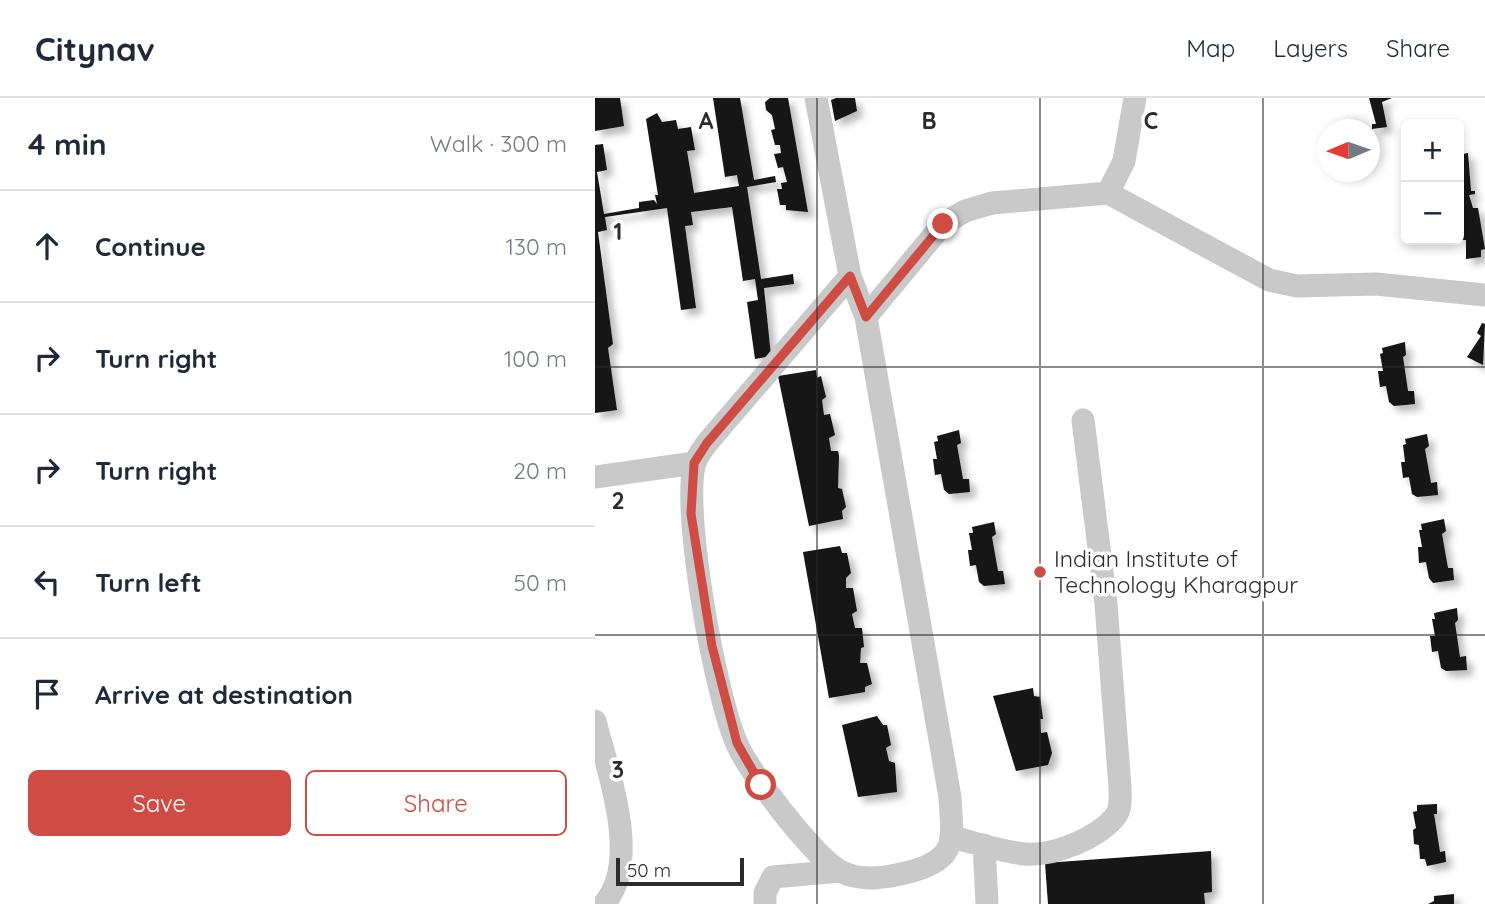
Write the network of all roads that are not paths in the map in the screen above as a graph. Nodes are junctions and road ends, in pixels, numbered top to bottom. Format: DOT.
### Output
graph roads {
  1 [pos="816,98"];
  2 [pos="1135,98"];
  3 [pos="1108,193"];
  4 [pos="850,276"];
  5 [pos="1485,295"];
  6 [pos="866,317"];
  7 [pos="1083,420"];
  8 [pos="694,463"];
  9 [pos="595,477"];
  10 [pos="595,721"];
  11 [pos="952,837"];
  12 [pos="984,845"];
  13 [pos="840,871"];
  14 [pos="604,904"];
  15 [pos="765,904"];
  16 [pos="986,904"];
  1 -- 4 [label="street"];
  2 -- 3 [label="street"];
  3 -- 5 [label="street"];
  3 -- 6 [label="street"];
  4 -- 6 [label="street"];
  4 -- 8 [label="street"];
  6 -- 11 [label="street"];
  7 -- 12 [label="street"];
  8 -- 9 [label="street"];
  8 -- 13 [label="street"];
  10 -- 14 [label="street"];
  11 -- 12 [label="street"];
  11 -- 13 [label="street"];
  12 -- 16 [label="street"];
  13 -- 15 [label="street"];
}
